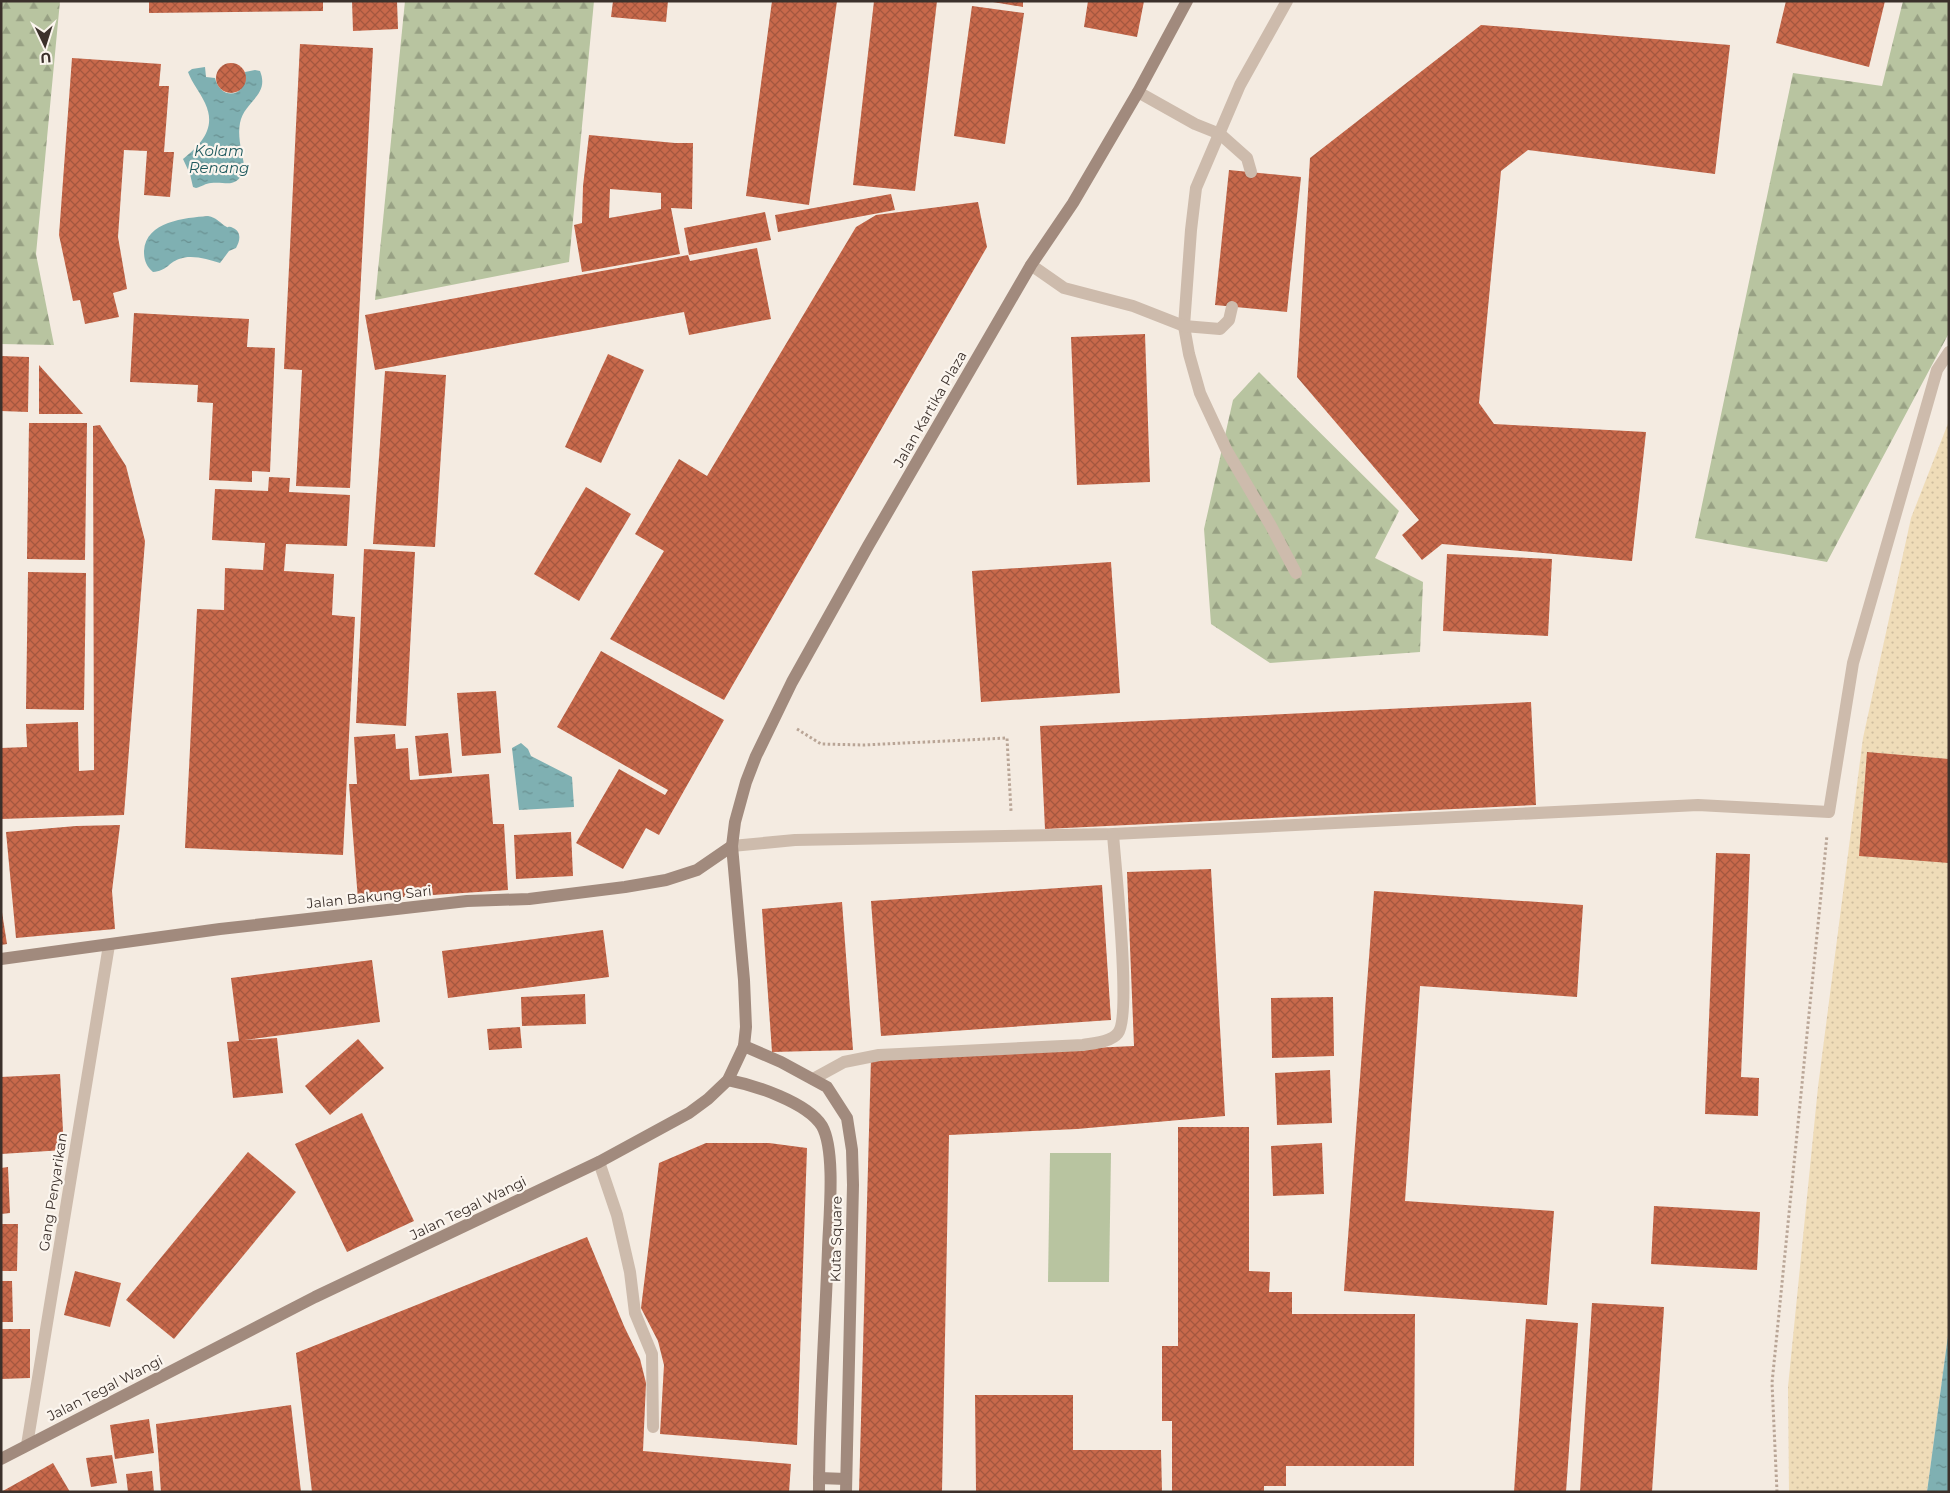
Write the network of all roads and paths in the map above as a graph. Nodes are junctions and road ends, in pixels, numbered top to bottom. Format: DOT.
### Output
graph roads {
  1 [pos="1187,1"];
  2 [pos="1287,1"];
  3 [pos="1138,92"];
  4 [pos="1220,134"];
  5 [pos="1250,172"];
  6 [pos="1031,265"];
  7 [pos="1232,307"];
  8 [pos="1184,326"];
  9 [pos="1949,352"];
  10 [pos="1296,573"];
  11 [pos="776,716"];
  12 [pos="1829,812"];
  13 [pos="1113,834"];
  14 [pos="1013,836"];
  15 [pos="732,846"];
  16 [pos="109,945"];
  17 [pos="1,959"];
  18 [pos="744,1046"];
  19 [pos="812,1079"];
  20 [pos="728,1080"];
  21 [pos="599,1162"];
  22 [pos="653,1427"];
  23 [pos="27,1445"];
  24 [pos="1,1459"];
  25 [pos="819,1478"];
  26 [pos="846,1485"];
  27 [pos="819,1492"];
  28 [pos="1777,1492"];
  1 -- 3 [label="main road, Jalan Kartika Plaza"];
  2 -- 4 [label="street"];
  3 -- 4 [label="street"];
  3 -- 6 [label="main road, Jalan Kartika Plaza"];
  4 -- 5 [label="street"];
  4 -- 8 [label="street"];
  6 -- 8 [label="street"];
  6 -- 11 [label="main road, Jalan Kartika Plaza"];
  7 -- 8 [label="street"];
  8 -- 10 [label="street"];
  9 -- 12 [label="street"];
  11 -- 14 [label="path"];
  11 -- 15 [label="main road, Jalan Kartika Plaza"];
  12 -- 13 [label="street"];
  12 -- 28 [label="path"];
  13 -- 14 [label="street"];
  13 -- 19 [label="street"];
  14 -- 15 [label="street"];
  15 -- 16 [label="main road, Jalan Bakung Sari"];
  15 -- 18 [label="main road, Jalan Tegal Wangi"];
  16 -- 17 [label="main road, Jalan Bakung Sari"];
  16 -- 23 [label="street, Gang Penyarikan"];
  18 -- 19 [label="main road, Kuta Square"];
  18 -- 20 [label="main road, Jalan Tegal Wangi"];
  19 -- 26 [label="main road, Kuta Square"];
  20 -- 21 [label="main road, Jalan Tegal Wangi"];
  20 -- 25 [label="main road, Kuta Square"];
  21 -- 22 [label="street"];
  21 -- 23 [label="main road, Jalan Tegal Wangi"];
  23 -- 24 [label="main road, Jalan Tegal Wangi"];
  25 -- 26 [label="main road"];
  25 -- 27 [label="main road, Kuta Square"];
}
